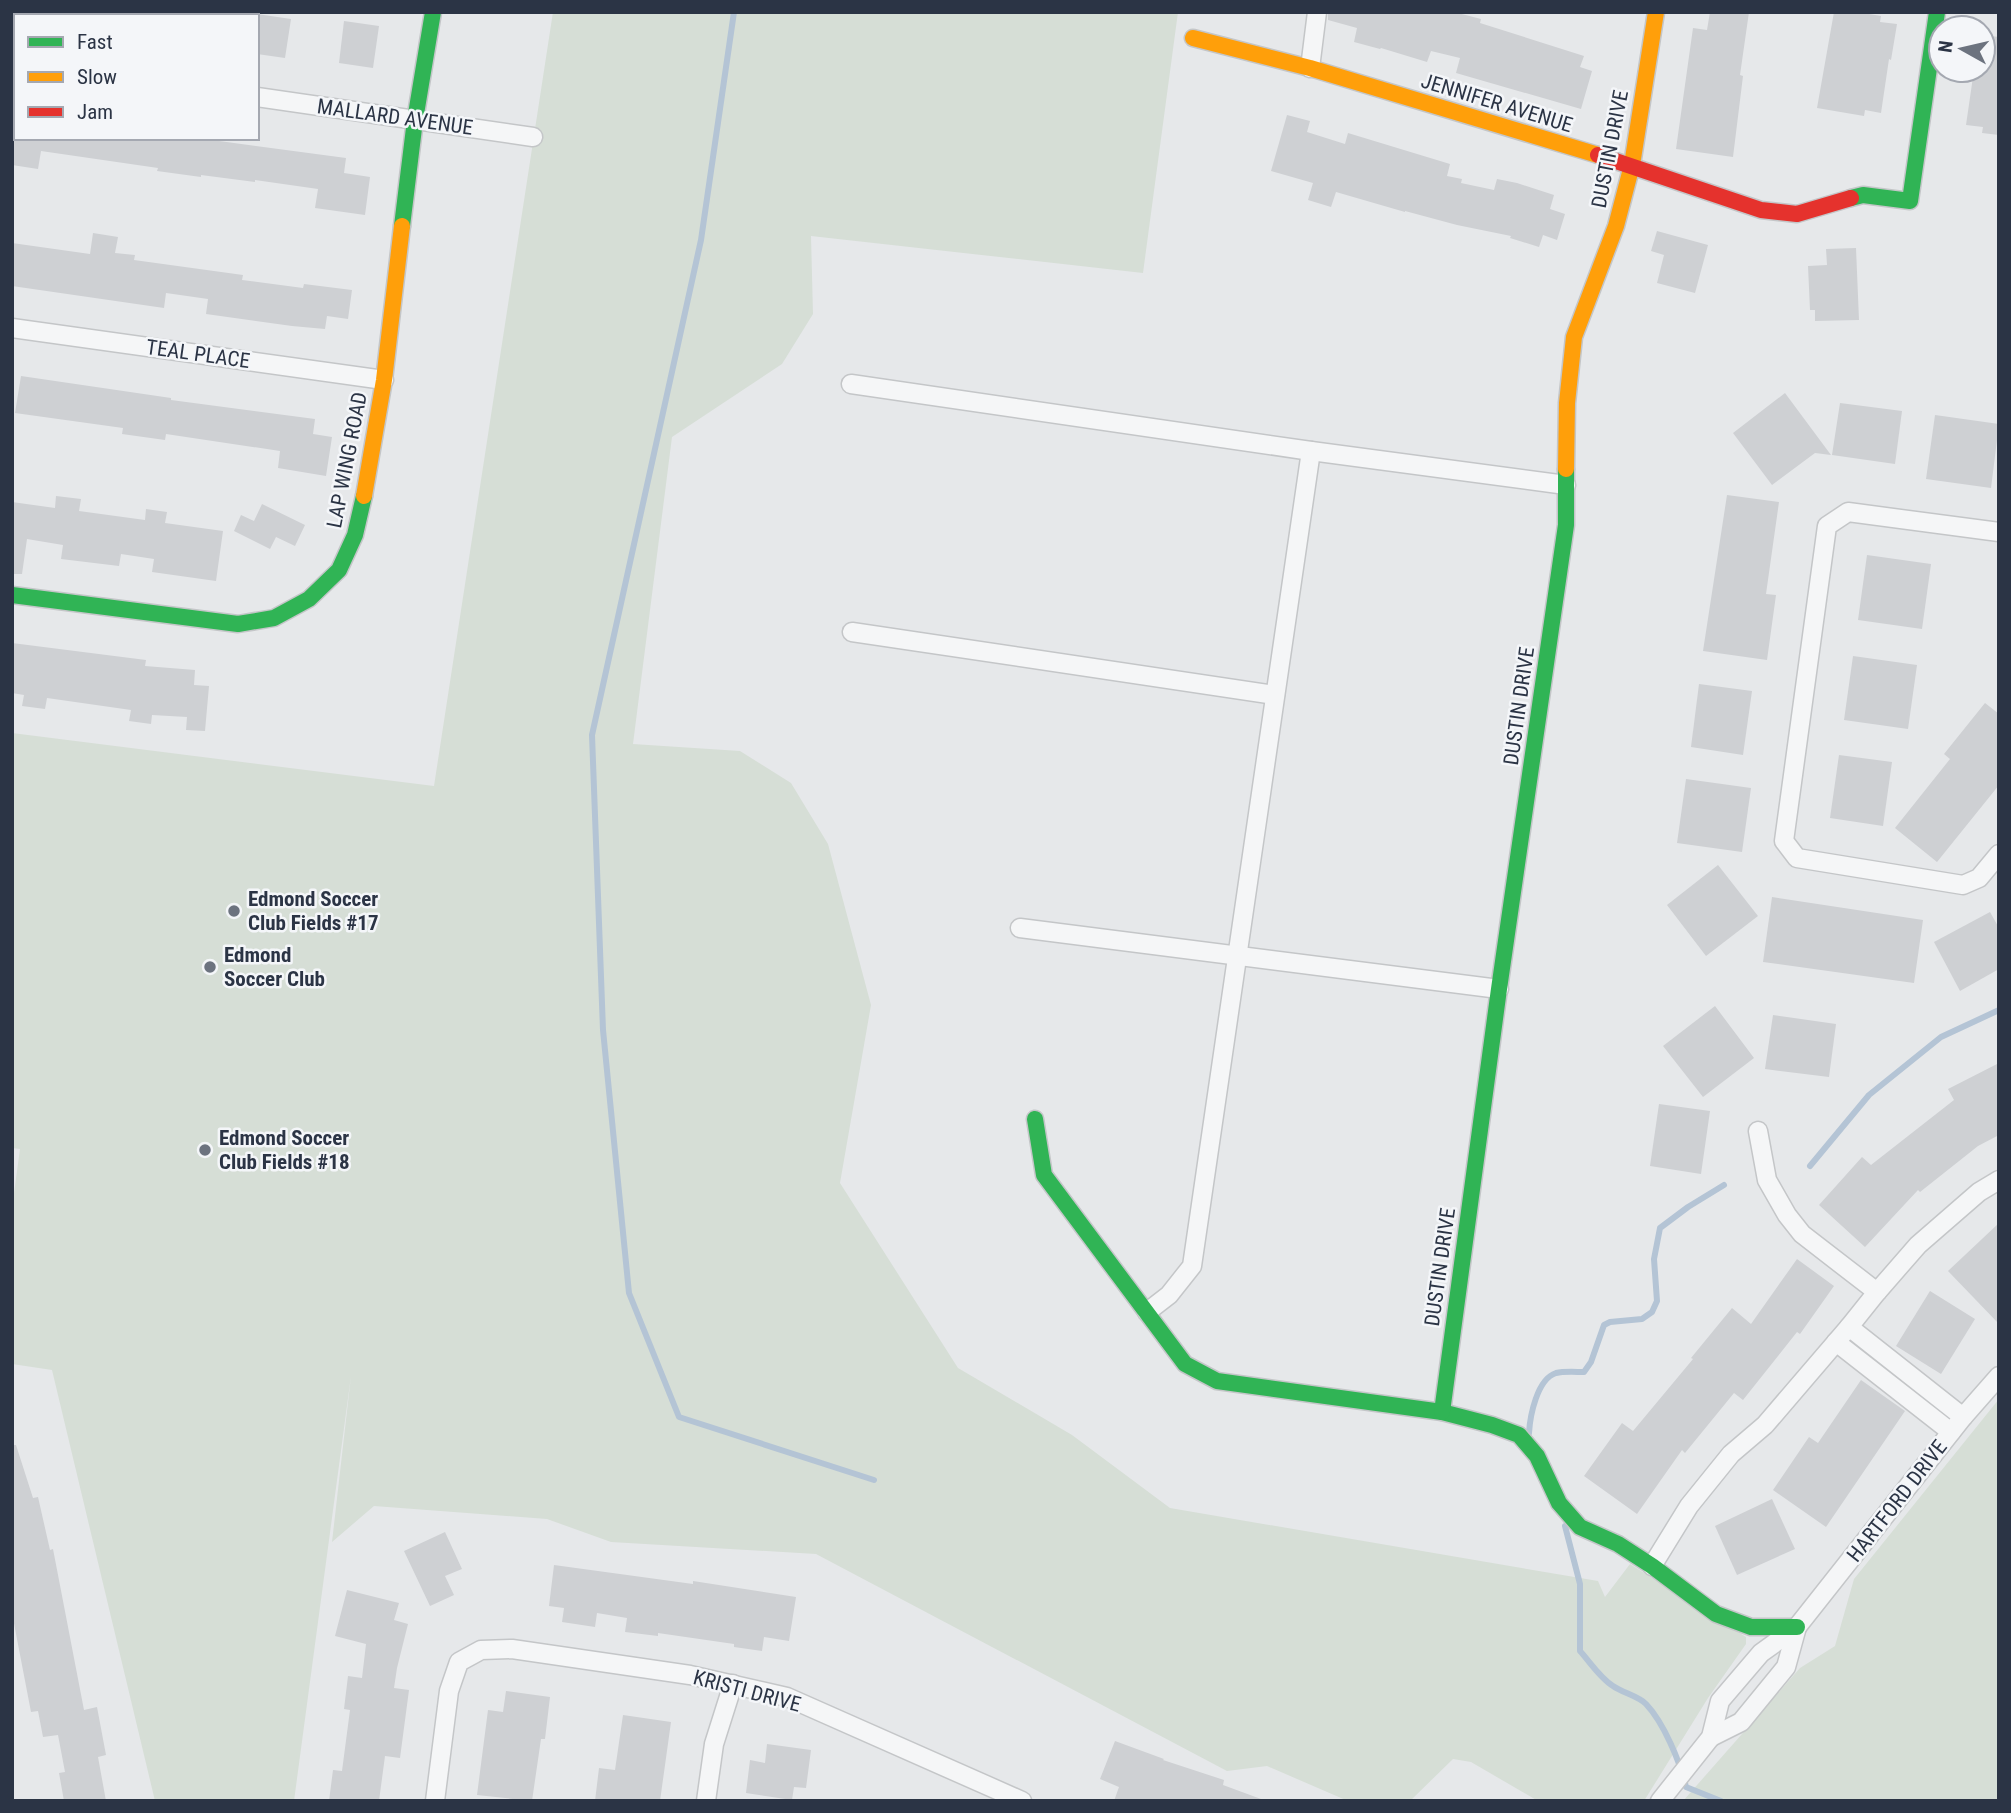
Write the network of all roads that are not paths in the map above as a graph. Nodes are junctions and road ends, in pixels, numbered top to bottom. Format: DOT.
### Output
graph roads {
  1 [pos="433,12"];
  2 [pos="1317,12"];
  3 [pos="1656,12"];
  4 [pos="1937,12"];
  5 [pos="1192,38"];
  6 [pos="1310,68"];
  7 [pos="259,97"];
  8 [pos="415,120"];
  9 [pos="533,138"];
  10 [pos="1632,165"];
  11 [pos="12,328"];
  12 [pos="384,380"];
  13 [pos="851,384"];
  14 [pos="1311,451"];
  15 [pos="1566,485"];
  16 [pos="1999,531"];
  17 [pos="12,595"];
  18 [pos="852,632"];
  19 [pos="1275,695"];
  20 [pos="1999,853"];
  21 [pos="1020,928"];
  22 [pos="1237,956"];
  23 [pos="1499,989"];
  24 [pos="1035,1119"];
  25 [pos="1758,1131"];
  26 [pos="1999,1180"];
  27 [pos="1877,1292"];
  28 [pos="1147,1312"];
  29 [pos="1849,1327"];
  30 [pos="1836,1342"];
  31 [pos="1999,1376"];
  32 [pos="1442,1412"];
  33 [pos="1957,1425"];
  34 [pos="1652,1566"];
  35 [pos="1797,1627"];
  36 [pos="733,1684"];
  37 [pos="1711,1737"];
  38 [pos="994,1796"];
  39 [pos="435,1801"];
  40 [pos="706,1801"];
  41 [pos="1022,1801"];
  42 [pos="1660,1801"];
  1 -- 8 [label="street, LAP WING ROAD"];
  2 -- 6 [label="street"];
  3 -- 10 [label="street, DUSTIN DRIVE"];
  4 -- 10 [label="street, JENNIFER AVENUE"];
  5 -- 6 [label="street, JENNIFER AVENUE"];
  6 -- 10 [label="street, JENNIFER AVENUE"];
  7 -- 8 [label="street, MALLARD AVENUE"];
  8 -- 9 [label="street, MALLARD AVENUE"];
  8 -- 12 [label="street, LAP WING ROAD"];
  10 -- 15 [label="street, DUSTIN DRIVE"];
  11 -- 12 [label="street, TEAL PLACE"];
  12 -- 17 [label="street, LAP WING ROAD"];
  13 -- 14 [label="street"];
  14 -- 15 [label="street"];
  14 -- 19 [label="street"];
  15 -- 23 [label="street, DUSTIN DRIVE"];
  16 -- 20 [label="street"];
  18 -- 19 [label="street"];
  19 -- 22 [label="street"];
  21 -- 22 [label="street"];
  22 -- 23 [label="street"];
  22 -- 28 [label="street"];
  23 -- 32 [label="street, DUSTIN DRIVE"];
  24 -- 28 [label="street"];
  25 -- 27 [label="street"];
  26 -- 27 [label="street"];
  27 -- 29 [label="street"];
  28 -- 32 [label="street"];
  29 -- 30 [label="street"];
  29 -- 33 [label="street"];
  30 -- 33 [label="street"];
  30 -- 34 [label="street"];
  31 -- 33 [label="street, HARTFORD DRIVE"];
  32 -- 34 [label="street"];
  33 -- 35 [label="street, HARTFORD DRIVE"];
  34 -- 35 [label="street"];
  35 -- 37 [label="street, HARTFORD DRIVE"];
  35 -- 37 [label="street, HARTFORD DRIVE"];
  36 -- 38 [label="street, KRISTI DRIVE"];
  36 -- 39 [label="street, KRISTI DRIVE"];
  36 -- 40 [label="street"];
  37 -- 42 [label="street, HARTFORD DRIVE"];
  38 -- 41 [label="street, KRISTI DRIVE"];
}
